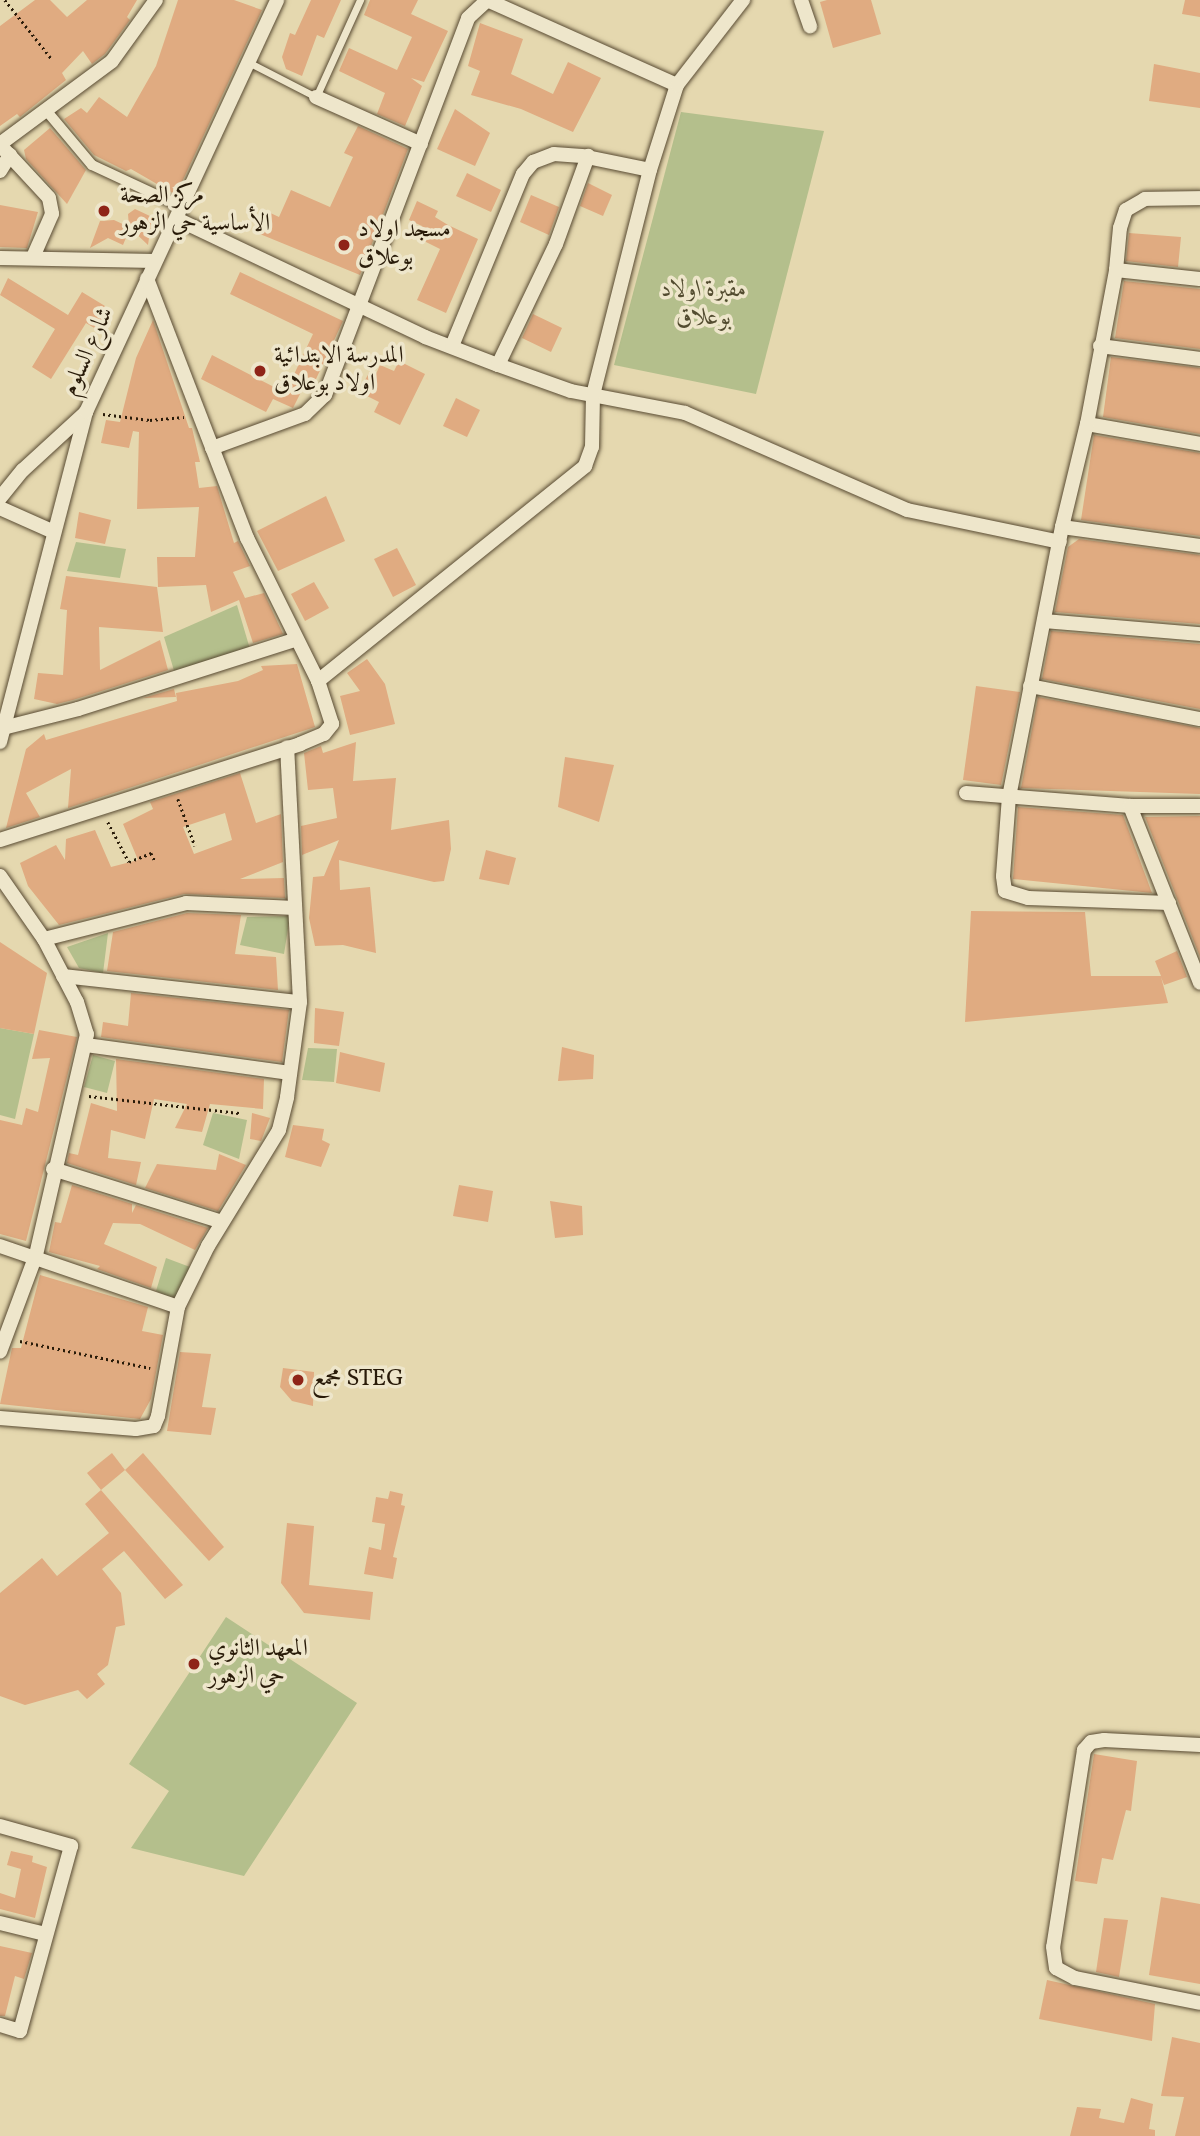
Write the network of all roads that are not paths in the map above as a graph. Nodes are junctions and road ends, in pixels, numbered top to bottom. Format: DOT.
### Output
graph roads {
  1 [pos="156,0"];
  2 [pos="277,0"];
  3 [pos="360,0"];
  4 [pos="487,0"];
  5 [pos="743,0"];
  6 [pos="801,0"];
  7 [pos="810,26"];
  8 [pos="248,62"];
  9 [pos="677,85"];
  10 [pos="316,97"];
  11 [pos="45,109"];
  12 [pos="422,144"];
  13 [pos="3,148"];
  14 [pos="588,156"];
  15 [pos="650,170"];
  16 [pos="0,171"];
  17 [pos="1196,198"];
  18 [pos="180,213"];
  19 [pos="33,257"];
  20 [pos="0,258"];
  21 [pos="155,261"];
  22 [pos="1116,270"];
  23 [pos="147,279"];
  24 [pos="1200,279"];
  25 [pos="362,307"];
  26 [pos="452,346"];
  27 [pos="1100,346"];
  28 [pos="1200,359"];
  29 [pos="499,365"];
  30 [pos="593,395"];
  31 [pos="86,412"];
  32 [pos="1087,424"];
  33 [pos="1200,444"];
  34 [pos="212,448"];
  35 [pos="0,499"];
  36 [pos="0,508"];
  37 [pos="54,532"];
  38 [pos="1061,534"];
  39 [pos="1200,546"];
  40 [pos="1044,621"];
  41 [pos="1200,634"];
  42 [pos="294,640"];
  43 [pos="318,681"];
  44 [pos="1030,686"];
  45 [pos="1200,719"];
  46 [pos="2,735"];
  47 [pos="287,747"];
  48 [pos="966,793"];
  49 [pos="1009,797"];
  50 [pos="1130,806"];
  51 [pos="1200,806"];
  52 [pos="0,840"];
  53 [pos="0,876"];
  54 [pos="1168,903"];
  55 [pos="295,908"];
  56 [pos="44,939"];
  57 [pos="63,976"];
  58 [pos="1200,982"];
  59 [pos="300,1002"];
  60 [pos="86,1045"];
  61 [pos="290,1073"];
  62 [pos="52,1169"];
  63 [pos="222,1222"];
  64 [pos="0,1246"];
  65 [pos="36,1255"];
  66 [pos="178,1307"];
  67 [pos="0,1352"];
  68 [pos="0,1418"];
  69 [pos="1200,1745"];
  70 [pos="0,1826"];
  71 [pos="0,1923"];
  72 [pos="45,1934"];
  73 [pos="1200,2003"];
  74 [pos="0,2025"];
  1 -- 11 [label="street"];
  2 -- 8 [label="street, شارع السلوم"];
  3 -- 10 [label="lane"];
  4 -- 9 [label="street"];
  4 -- 12 [label="street"];
  5 -- 9 [label="street"];
  6 -- 7 [label="street"];
  8 -- 10 [label="lane"];
  8 -- 18 [label="street, شارع السلوم"];
  9 -- 15 [label="street"];
  10 -- 12 [label="street"];
  11 -- 13 [label="street"];
  11 -- 18 [label="street"];
  12 -- 25 [label="street"];
  13 -- 16 [label="street"];
  13 -- 19 [label="street"];
  14 -- 15 [label="street"];
  14 -- 26 [label="street"];
  14 -- 29 [label="street"];
  15 -- 30 [label="street"];
  17 -- 22 [label="street"];
  18 -- 21 [label="street, شارع السلوم"];
  18 -- 25 [label="street"];
  19 -- 20 [label="street"];
  19 -- 21 [label="street"];
  21 -- 23 [label="street, شارع السلوم"];
  22 -- 24 [label="street"];
  22 -- 27 [label="street"];
  23 -- 31 [label="street, شارع السلوم"];
  23 -- 34 [label="street"];
  25 -- 26 [label="street"];
  25 -- 34 [label="street"];
  26 -- 29 [label="street"];
  27 -- 28 [label="street"];
  27 -- 32 [label="street"];
  29 -- 30 [label="street"];
  30 -- 38 [label="street"];
  30 -- 43 [label="street"];
  31 -- 35 [label="street"];
  31 -- 37 [label="street, شارع السلوم"];
  32 -- 33 [label="street"];
  32 -- 38 [label="street"];
  34 -- 42 [label="street"];
  36 -- 37 [label="street"];
  37 -- 46 [label="street, شارع السلوم"];
  38 -- 39 [label="street"];
  38 -- 40 [label="street"];
  40 -- 41 [label="street"];
  40 -- 44 [label="street"];
  42 -- 43 [label="street"];
  42 -- 46 [label="street"];
  43 -- 47 [label="street"];
  44 -- 45 [label="street"];
  44 -- 49 [label="street"];
  47 -- 52 [label="street"];
  47 -- 55 [label="street"];
  48 -- 49 [label="street"];
  49 -- 50 [label="street"];
  49 -- 54 [label="street"];
  50 -- 51 [label="street"];
  50 -- 54 [label="street"];
  53 -- 56 [label="street"];
  54 -- 58 [label="street"];
  55 -- 56 [label="street"];
  55 -- 59 [label="street"];
  56 -- 57 [label="street"];
  57 -- 59 [label="street"];
  57 -- 60 [label="street"];
  59 -- 61 [label="street"];
  60 -- 61 [label="street"];
  60 -- 62 [label="street"];
  61 -- 63 [label="street"];
  62 -- 63 [label="street"];
  62 -- 65 [label="street"];
  63 -- 66 [label="street"];
  64 -- 65 [label="street"];
  65 -- 66 [label="street"];
  65 -- 67 [label="street"];
  66 -- 68 [label="street"];
  69 -- 73 [label="street"];
  70 -- 72 [label="street"];
  71 -- 72 [label="street"];
  72 -- 74 [label="street"];
}
